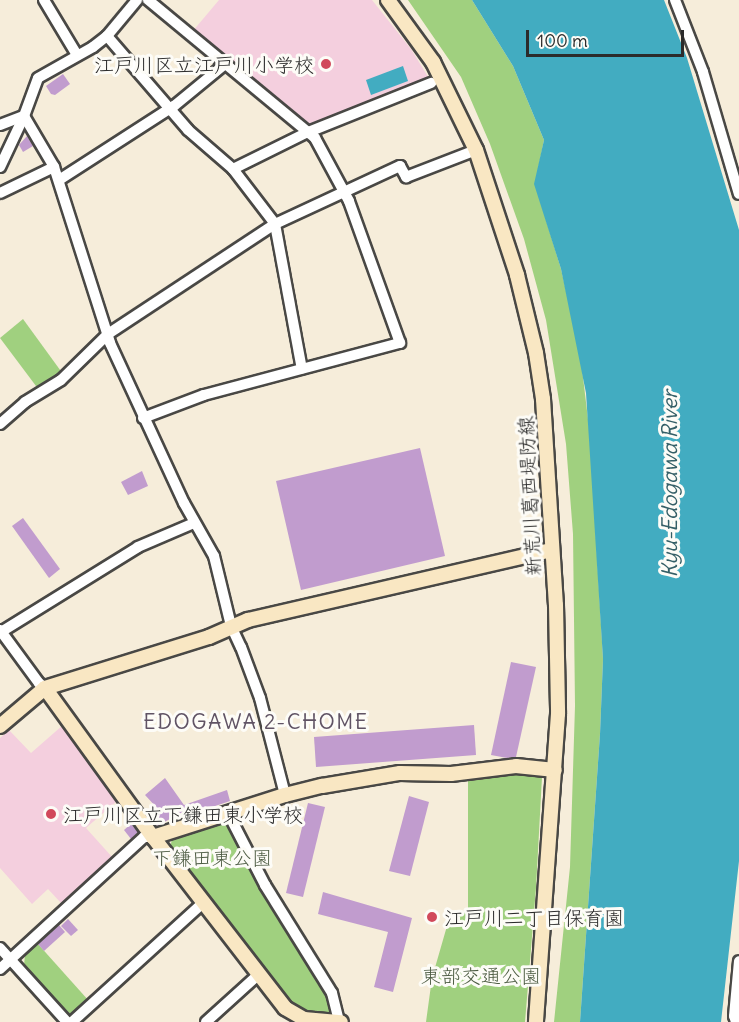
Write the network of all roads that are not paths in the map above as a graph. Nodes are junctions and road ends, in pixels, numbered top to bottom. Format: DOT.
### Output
graph roads {
  1 [pos="44,0"];
  2 [pos="137,0"];
  3 [pos="148,0"];
  4 [pos="388,0"];
  5 [pos="675,0"];
  6 [pos="107,36"];
  7 [pos="77,55"];
  8 [pos="225,64"];
  9 [pos="431,83"];
  10 [pos="169,108"];
  11 [pos="24,116"];
  12 [pos="1,123"];
  13 [pos="306,133"];
  14 [pos="476,150"];
  15 [pos="0,167"];
  16 [pos="54,167"];
  17 [pos="233,169"];
  18 [pos="60,180"];
  19 [pos="344,190"];
  20 [pos="0,193"];
  21 [pos="739,194"];
  22 [pos="275,224"];
  23 [pos="108,334"];
  24 [pos="302,369"];
  25 [pos="143,418"];
  26 [pos="0,424"];
  27 [pos="194,523"];
  28 [pos="552,550"];
  29 [pos="231,626"];
  30 [pos="1,631"];
  31 [pos="45,688"];
  32 [pos="0,726"];
  33 [pos="555,770"];
  34 [pos="285,795"];
  35 [pos="228,813"];
  36 [pos="153,837"];
  37 [pos="204,902"];
  38 [pos="0,948"];
  39 [pos="10,959"];
  40 [pos="739,961"];
  41 [pos="0,969"];
  42 [pos="258,975"];
  43 [pos="296,1019"];
  44 [pos="734,1020"];
  45 [pos="69,1022"];
  46 [pos="206,1022"];
  47 [pos="340,1022"];
  48 [pos="536,1022"];
  1 -- 7 [label="street"];
  2 -- 6 [label="street"];
  3 -- 8 [label="street"];
  4 -- 14 [label="street, 新荒川葛西堤防線"];
  5 -- 21 [label="street"];
  6 -- 7 [label="street"];
  6 -- 10 [label="street"];
  7 -- 11 [label="street"];
  8 -- 10 [label="street"];
  8 -- 13 [label="street"];
  9 -- 13 [label="street"];
  10 -- 17 [label="street"];
  10 -- 18 [label="street"];
  11 -- 12 [label="street"];
  11 -- 15 [label="street"];
  11 -- 16 [label="street"];
  13 -- 17 [label="street"];
  13 -- 19 [label="street"];
  14 -- 19 [label="street"];
  14 -- 28 [label="street, 新荒川葛西堤防線"];
  16 -- 18 [label="street"];
  16 -- 20 [label="street"];
  17 -- 22 [label="street"];
  18 -- 23 [label="street"];
  19 -- 22 [label="street"];
  19 -- 24 [label="street"];
  22 -- 23 [label="street"];
  22 -- 24 [label="street"];
  23 -- 25 [label="street"];
  23 -- 26 [label="street"];
  24 -- 25 [label="street"];
  25 -- 27 [label="street"];
  27 -- 29 [label="street"];
  27 -- 30 [label="street"];
  28 -- 29 [label="street"];
  28 -- 33 [label="street, 新荒川葛西堤防線"];
  29 -- 31 [label="street"];
  29 -- 34 [label="street"];
  30 -- 31 [label="street"];
  31 -- 32 [label="street"];
  31 -- 36 [label="street"];
  33 -- 34 [label="street"];
  33 -- 48 [label="street, 新荒川葛西堤防線"];
  34 -- 35 [label="street"];
  35 -- 36 [label="street"];
  35 -- 47 [label="street"];
  36 -- 37 [label="street"];
  36 -- 39 [label="street"];
  37 -- 42 [label="street"];
  37 -- 45 [label="street"];
  38 -- 39 [label="street"];
  39 -- 41 [label="street"];
  39 -- 45 [label="street"];
  40 -- 44 [label="street"];
  42 -- 43 [label="street"];
  42 -- 46 [label="street"];
  43 -- 47 [label="street"];
}
